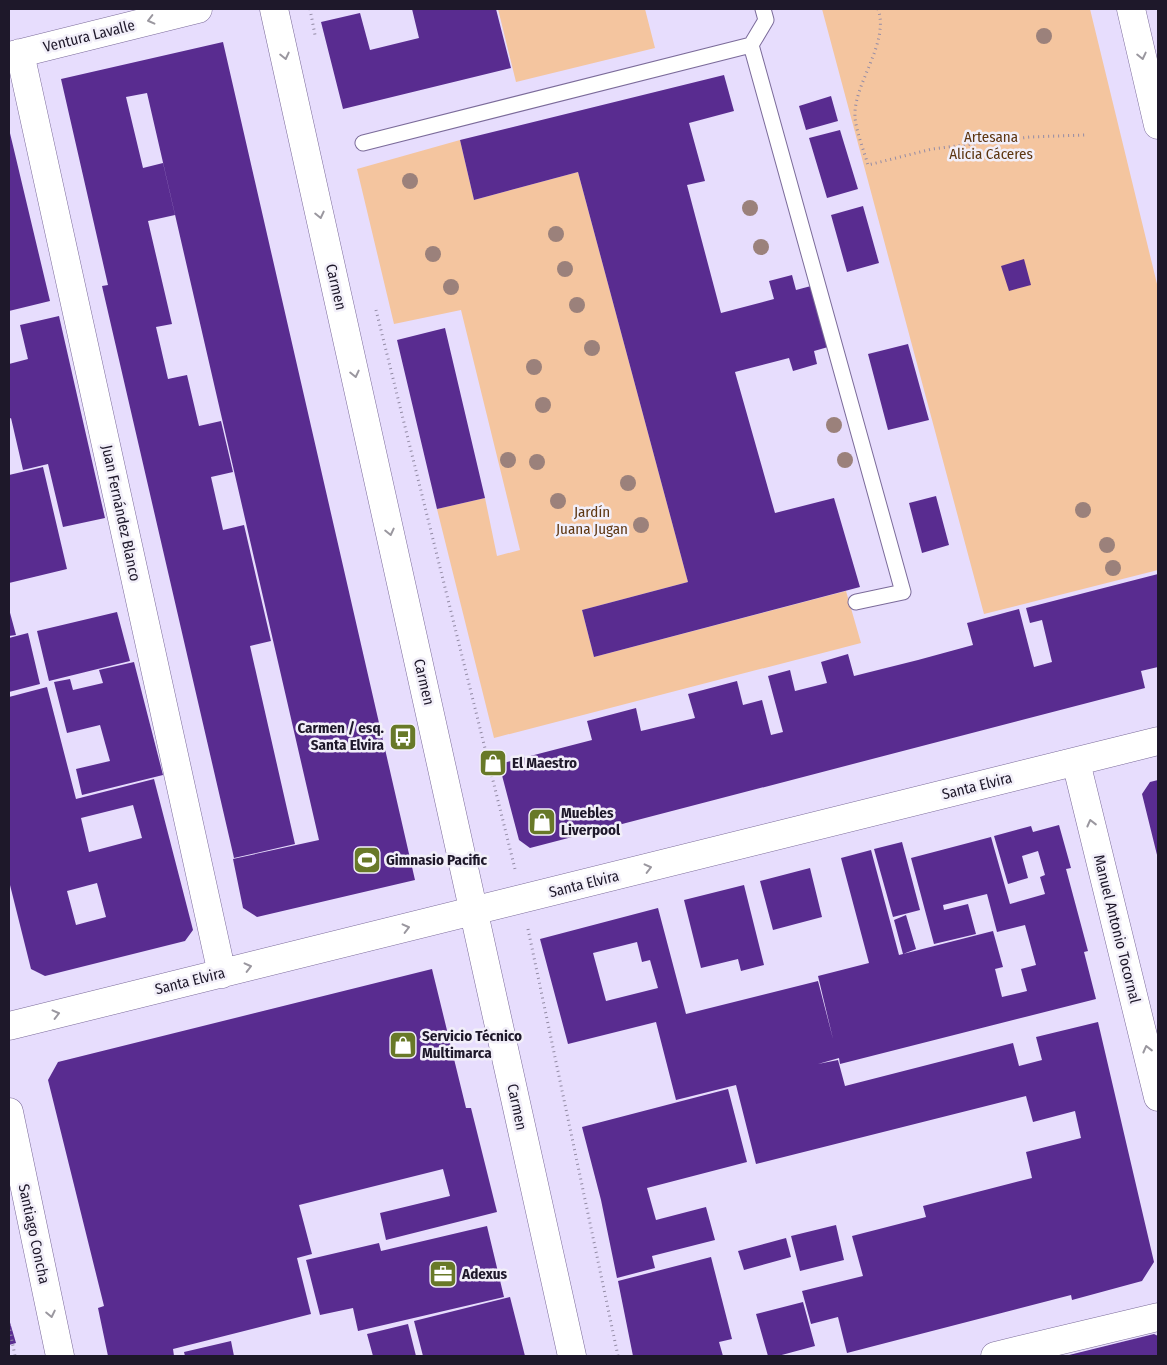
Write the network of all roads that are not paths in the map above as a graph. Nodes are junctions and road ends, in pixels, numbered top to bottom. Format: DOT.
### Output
graph roads {
  1 [pos="198,9"];
  2 [pos="274,9"];
  3 [pos="763,9"];
  4 [pos="1131,9"];
  5 [pos="751,45"];
  6 [pos="14,54"];
  7 [pos="1158,125"];
  8 [pos="363,143"];
  9 [pos="856,602"];
  10 [pos="1158,741"];
  11 [pos="1076,762"];
  12 [pos="474,911"];
  13 [pos="222,974"];
  14 [pos="9,1026"];
  15 [pos="1158,1097"];
  16 [pos="9,1112"];
  17 [pos="1158,1317"];
  18 [pos="60,1356"];
  19 [pos="572,1356"];
  20 [pos="995,1356"];
  1 -- 6 [label="street, Ventura Lavalle, one-way"];
  2 -- 12 [label="street, Carmen, one-way"];
  3 -- 5 [label="lane"];
  4 -- 7 [label="street, one-way"];
  5 -- 8 [label="lane"];
  5 -- 9 [label="lane"];
  6 -- 13 [label="street, Juan Fernández Blanco"];
  10 -- 11 [label="street, Santa Elvira"];
  12 -- 11 [label="street, Santa Elvira, one-way"];
  15 -- 11 [label="street, Manuel Antonio Tocornal, one-way"];
  13 -- 12 [label="street, Santa Elvira, one-way"];
  12 -- 19 [label="street, Carmen"];
  14 -- 13 [label="street, Santa Elvira, one-way"];
  16 -- 18 [label="street, Santiago Concha, one-way"];
  17 -- 20 [label="street"];
}
